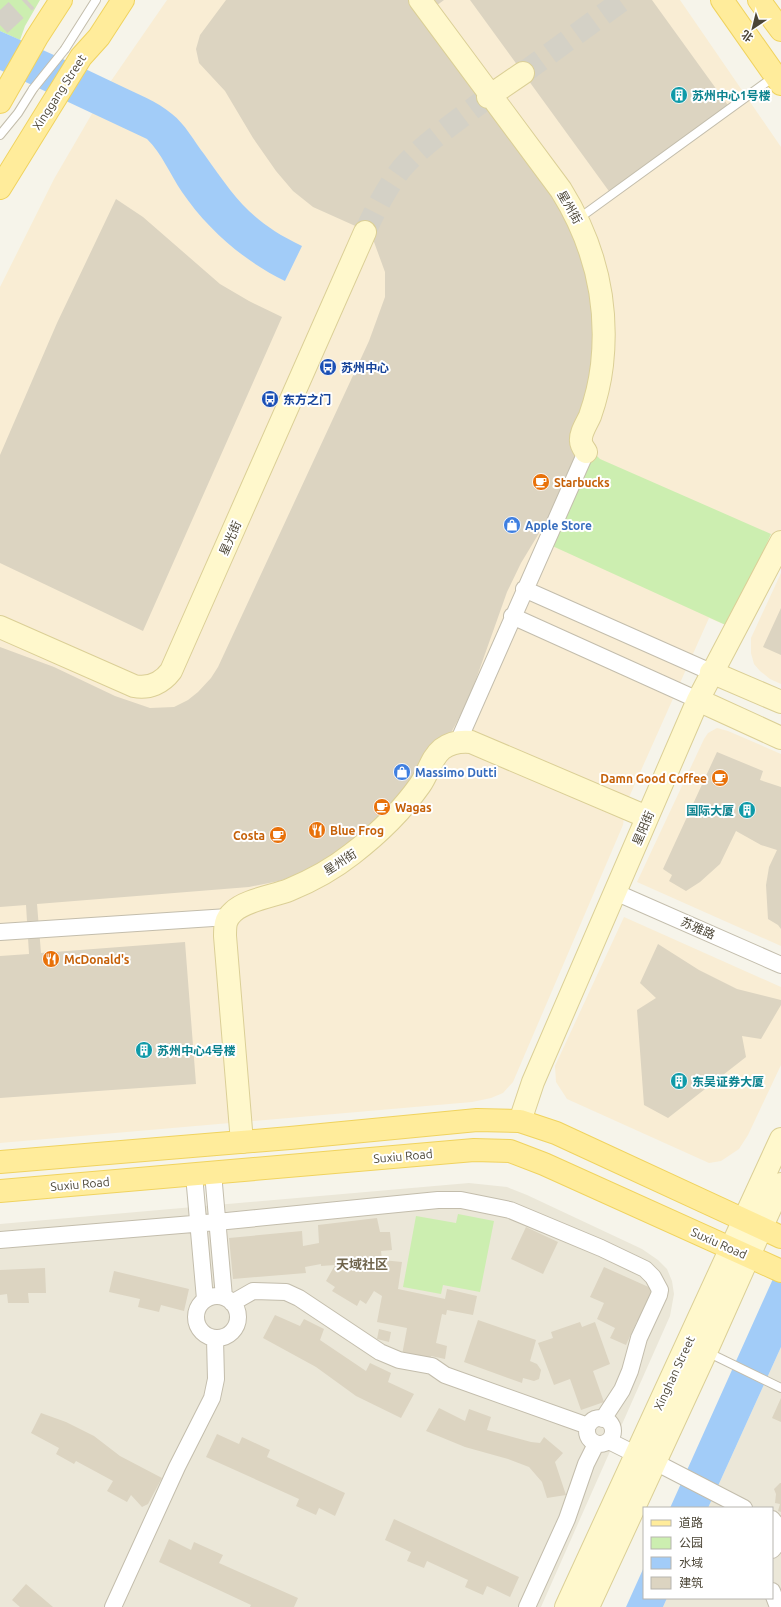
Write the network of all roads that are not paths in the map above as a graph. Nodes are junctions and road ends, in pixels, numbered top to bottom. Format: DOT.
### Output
graph roads {
  1 [pos="61,0"];
  2 [pos="96,0"];
  3 [pos="123,0"];
  4 [pos="420,0"];
  5 [pos="722,0"];
  6 [pos="760,0"];
  7 [pos="781,30"];
  8 [pos="73,53"];
  9 [pos="523,73"];
  10 [pos="778,80"];
  11 [pos="489,96"];
  12 [pos="0,102"];
  13 [pos="0,135"];
  14 [pos="0,188"];
  15 [pos="577,219"];
  16 [pos="365,232"];
  17 [pos="586,452"];
  18 [pos="781,542"];
  19 [pos="524,589"];
  20 [pos="512,616"];
  21 [pos="0,627"];
  22 [pos="711,672"];
  23 [pos="698,700"];
  24 [pos="781,702"];
  25 [pos="781,738"];
  26 [pos="458,742"];
  27 [pos="648,817"];
  28 [pos="615,892"];
  29 [pos="228,917"];
  30 [pos="0,932"];
  31 [pos="781,965"];
  32 [pos="520,1121"];
  33 [pos="781,1139"];
  34 [pos="242,1142"];
  35 [pos="0,1162"];
  36 [pos="203,1174"];
  37 [pos="781,1184"];
  38 [pos="0,1191"];
  39 [pos="217,1222"];
  40 [pos="198,1223"];
  41 [pos="753,1224"];
  42 [pos="781,1237"];
  43 [pos="0,1240"];
  44 [pos="757,1260"];
  45 [pos="205,1299"];
  46 [pos="228,1300"];
  47 [pos="215,1339"];
  48 [pos="706,1352"];
  49 [pos="777,1386"];
  50 [pos="603,1418"];
  51 [pos="588,1426"];
  52 [pos="603,1442"];
  53 [pos="655,1463"];
  54 [pos="737,1504"];
  55 [pos="773,1521"];
  56 [pos="773,1548"];
  57 [pos="773,1594"];
  58 [pos="113,1607"];
  59 [pos="527,1607"];
  60 [pos="566,1607"];
  61 [pos="588,1607"];
  62 [pos="778,1607"];
  1 -- 12 [label="main road"];
  2 -- 8 [label="lane"];
  3 -- 8 [label="main road, Xinggang Street"];
  4 -- 11 [label="street, 星州街"];
  5 -- 10 [label="main road"];
  6 -- 7 [label="main road"];
  8 -- 13 [label="lane, bridge"];
  8 -- 14 [label="main road, Xinggang Street"];
  9 -- 11 [label="street"];
  10 -- 15 [label="lane"];
  11 -- 15 [label="street, 星州街"];
  15 -- 17 [label="street, 星州街"];
  16 -- 21 [label="street, 星光街"];
  17 -- 19 [label="street"];
  18 -- 22 [label="street, 星阳街"];
  19 -- 20 [label="street"];
  19 -- 22 [label="street"];
  20 -- 23 [label="street"];
  20 -- 26 [label="street"];
  22 -- 23 [label="street, 星阳街"];
  22 -- 24 [label="street"];
  23 -- 25 [label="street"];
  23 -- 27 [label="street, 星阳街"];
  26 -- 27 [label="street"];
  26 -- 29 [label="street, 星州街"];
  27 -- 28 [label="street, 星阳街"];
  28 -- 31 [label="street, 苏雅路"];
  28 -- 32 [label="street, 星阳街"];
  29 -- 30 [label="street"];
  29 -- 34 [label="street"];
  32 -- 34 [label="main road"];
  32 -- 41 [label="main road"];
  33 -- 41 [label="street, Xinghan Street"];
  34 -- 35 [label="main road"];
  36 -- 38 [label="main road, Suxiu Road"];
  36 -- 39 [label="street"];
  36 -- 40 [label="street"];
  36 -- 44 [label="main road, Suxiu Road"];
  37 -- 41 [label="street, Xinghan Street"];
  39 -- 40 [label="street"];
  39 -- 46 [label="street"];
  39 -- 50 [label="street"];
  40 -- 43 [label="street"];
  40 -- 45 [label="street"];
  41 -- 42 [label="main road"];
  41 -- 44 [label="street, Xinghan Street"];
  44 -- 48 [label="street, Xinghan Street"];
  44 -- 53 [label="street, Xinghan Street"];
  45 -- 46 [label="street"];
  45 -- 47 [label="street"];
  46 -- 47 [label="street"];
  46 -- 51 [label="street"];
  47 -- 58 [label="street"];
  48 -- 49 [label="lane"];
  48 -- 53 [label="street, Xinghan Street"];
  50 -- 51 [label="street"];
  50 -- 52 [label="street"];
  51 -- 52 [label="street"];
  52 -- 53 [label="street"];
  52 -- 59 [label="street"];
  53 -- 54 [label="street"];
  53 -- 60 [label="street, Xinghan Street"];
  53 -- 61 [label="street, Xinghan Street"];
  55 -- 56 [label="street"];
  57 -- 62 [label="street"];
}
